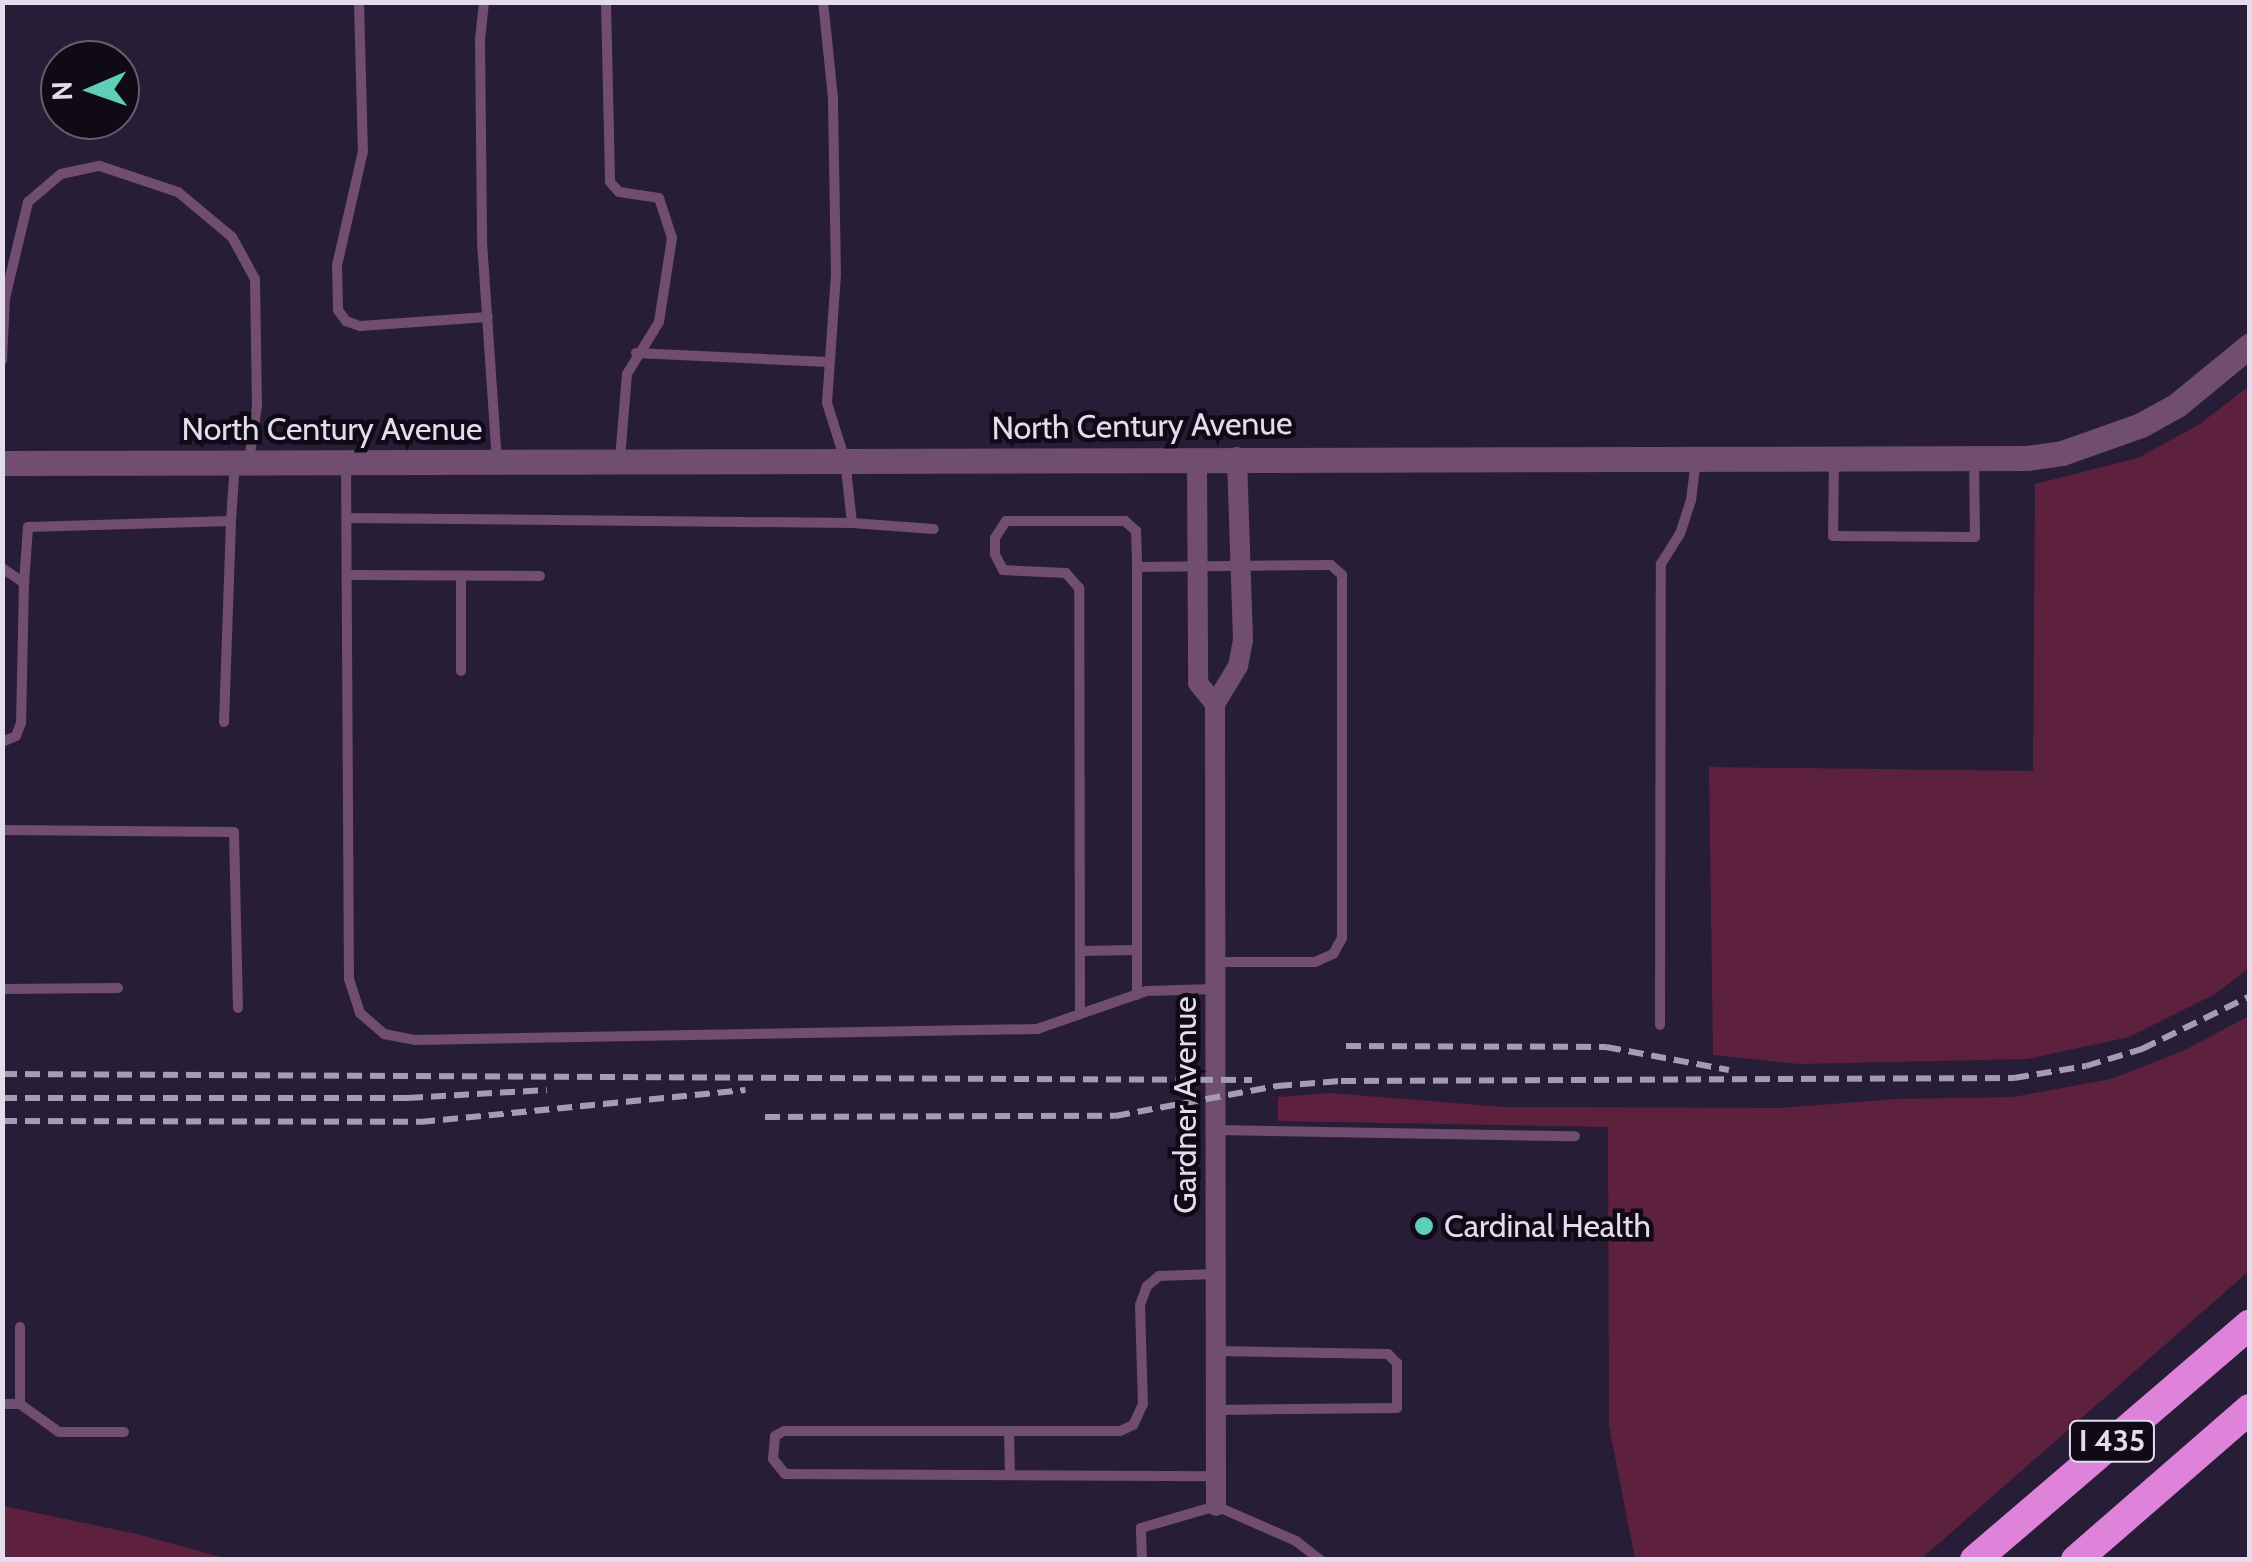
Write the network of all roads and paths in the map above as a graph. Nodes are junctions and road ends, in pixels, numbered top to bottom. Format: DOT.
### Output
graph roads {
  1 [pos="360,2"];
  2 [pos="484,2"];
  3 [pos="606,2"];
  4 [pos="823,2"];
  5 [pos="488,318"];
  6 [pos="2250,345"];
  7 [pos="636,353"];
  8 [pos="2,360"];
  9 [pos="828,362"];
  10 [pos="1237,457"];
  11 [pos="1696,458"];
  12 [pos="1834,458"];
  13 [pos="1974,458"];
  14 [pos="1197,459"];
  15 [pos="845,460"];
  16 [pos="497,461"];
  17 [pos="620,461"];
  18 [pos="242,462"];
  19 [pos="346,462"];
  20 [pos="2,463"];
  21 [pos="348,518"];
  22 [pos="232,521"];
  23 [pos="852,523"];
  24 [pos="934,530"];
  25 [pos="1240,566"];
  26 [pos="1137,567"];
  27 [pos="1198,567"];
  28 [pos="2,568"];
  29 [pos="348,575"];
  30 [pos="540,576"];
  31 [pos="462,577"];
  32 [pos="24,584"];
  33 [pos="461,671"];
  34 [pos="1215,704"];
  35 [pos="224,722"];
  36 [pos="2,742"];
  37 [pos="2,830"];
  38 [pos="1138,950"];
  39 [pos="1080,951"];
  40 [pos="1215,962"];
  41 [pos="118,988"];
  42 [pos="1215,988"];
  43 [pos="2,989"];
  44 [pos="1138,995"];
  45 [pos="238,1008"];
  46 [pos="1080,1014"];
  47 [pos="1660,1024"];
  48 [pos="1215,1130"];
  49 [pos="1575,1136"];
  50 [pos="1215,1274"];
  51 [pos="2250,1324"];
  52 [pos="20,1326"];
  53 [pos="1216,1351"];
  54 [pos="2,1404"];
  55 [pos="20,1404"];
  56 [pos="2250,1409"];
  57 [pos="1216,1410"];
  58 [pos="1008,1431"];
  59 [pos="124,1432"];
  60 [pos="1010,1475"];
  61 [pos="1216,1476"];
  62 [pos="1216,1506"];
  63 [pos="1142,1560"];
  64 [pos="1320,1560"];
  65 [pos="1975,1560"];
  66 [pos="2076,1560"];
  1 -- 5 [label="lane"];
  2 -- 5 [label="lane"];
  3 -- 7 [label="lane"];
  4 -- 9 [label="lane"];
  5 -- 16 [label="lane"];
  6 -- 13 [label="street, North Century Avenue"];
  7 -- 9 [label="lane"];
  7 -- 17 [label="lane"];
  8 -- 18 [label="lane"];
  9 -- 15 [label="lane"];
  10 -- 11 [label="street, North Century Avenue"];
  10 -- 14 [label="street, North Century Avenue"];
  10 -- 25 [label="street, Gardner Avenue"];
  11 -- 12 [label="street, North Century Avenue"];
  11 -- 47 [label="lane"];
  12 -- 13 [label="street, North Century Avenue"];
  12 -- 13 [label="lane"];
  14 -- 15 [label="street, North Century Avenue"];
  14 -- 27 [label="street, Gardner Avenue"];
  15 -- 17 [label="street, North Century Avenue"];
  15 -- 23 [label="lane"];
  16 -- 17 [label="street, North Century Avenue"];
  16 -- 19 [label="street, North Century Avenue"];
  18 -- 19 [label="street, North Century Avenue"];
  18 -- 20 [label="street, North Century Avenue"];
  18 -- 22 [label="lane"];
  19 -- 21 [label="lane"];
  21 -- 23 [label="lane"];
  21 -- 29 [label="lane"];
  22 -- 32 [label="lane"];
  22 -- 35 [label="lane"];
  23 -- 24 [label="lane"];
  25 -- 27 [label="lane"];
  25 -- 34 [label="street, Gardner Avenue"];
  25 -- 40 [label="lane"];
  26 -- 27 [label="lane"];
  26 -- 38 [label="lane"];
  26 -- 39 [label="lane"];
  27 -- 34 [label="street, Gardner Avenue"];
  28 -- 32 [label="lane"];
  29 -- 31 [label="lane"];
  29 -- 46 [label="lane"];
  30 -- 31 [label="lane"];
  31 -- 33 [label="lane"];
  32 -- 36 [label="lane"];
  34 -- 40 [label="street, Gardner Avenue"];
  37 -- 45 [label="lane"];
  38 -- 39 [label="lane"];
  38 -- 44 [label="lane"];
  39 -- 46 [label="lane"];
  40 -- 42 [label="street, Gardner Avenue"];
  41 -- 43 [label="lane"];
  42 -- 44 [label="lane"];
  42 -- 48 [label="street, Gardner Avenue"];
  44 -- 46 [label="lane"];
  48 -- 49 [label="lane"];
  48 -- 50 [label="street, Gardner Avenue"];
  50 -- 53 [label="street, Gardner Avenue"];
  50 -- 58 [label="lane"];
  51 -- 65 [label="highway, I 435"];
  52 -- 55 [label="lane"];
  53 -- 57 [label="street, Gardner Avenue"];
  53 -- 57 [label="lane"];
  54 -- 55 [label="lane"];
  55 -- 59 [label="lane"];
  56 -- 66 [label="highway, I 435"];
  57 -- 61 [label="street, Gardner Avenue"];
  58 -- 60 [label="lane"];
  58 -- 60 [label="lane"];
  60 -- 61 [label="lane"];
  61 -- 62 [label="street, Gardner Avenue"];
  62 -- 63 [label="lane"];
  62 -- 64 [label="lane"];
}
